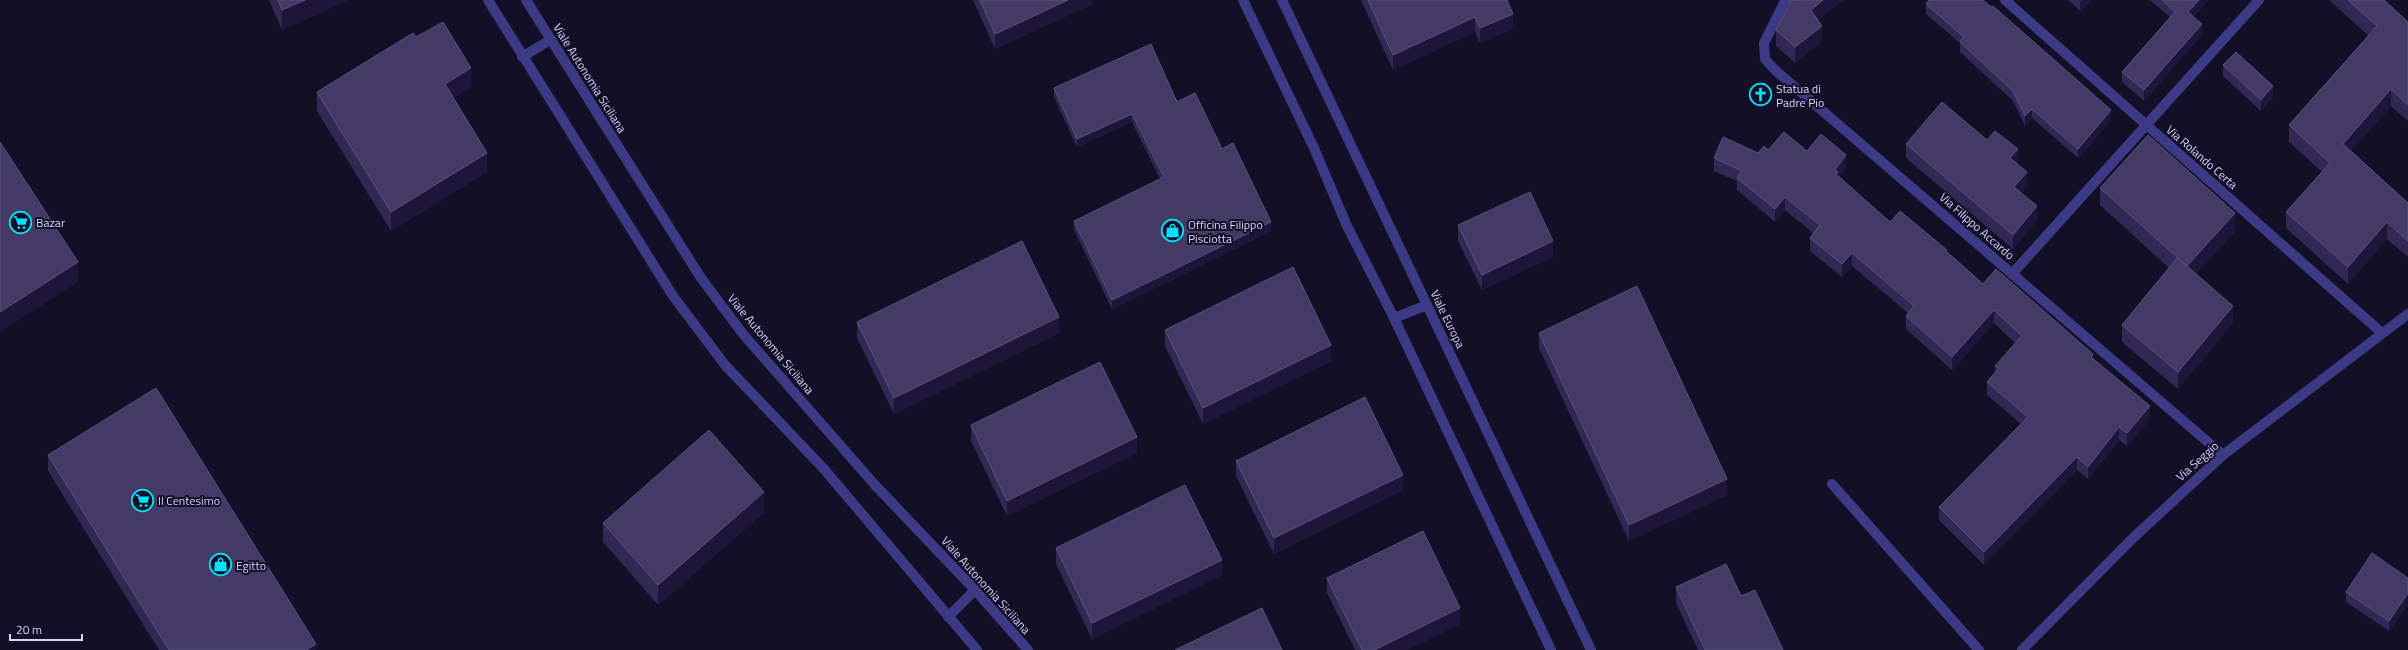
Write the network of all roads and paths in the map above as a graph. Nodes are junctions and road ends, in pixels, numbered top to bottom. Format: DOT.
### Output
graph roads {
  1 [pos="488,0"];
  2 [pos="526,0"];
  3 [pos="1243,0"];
  4 [pos="1282,0"];
  5 [pos="1788,0"];
  6 [pos="2005,0"];
  7 [pos="2259,0"];
  8 [pos="550,40"];
  9 [pos="522,57"];
  10 [pos="2146,125"];
  11 [pos="2012,274"];
  12 [pos="1427,305"];
  13 [pos="2408,314"];
  14 [pos="1394,318"];
  15 [pos="2382,333"];
  16 [pos="2223,455"];
  17 [pos="1832,484"];
  18 [pos="976,590"];
  19 [pos="948,617"];
  20 [pos="977,650"];
  21 [pos="1028,650"];
  22 [pos="1551,650"];
  23 [pos="1591,650"];
  24 [pos="1979,650"];
  25 [pos="2022,650"];
  1 -- 9 [label="street"];
  2 -- 8 [label="street, Viale Autonomia Siciliana"];
  3 -- 14 [label="street"];
  4 -- 12 [label="street, Viale Europa"];
  5 -- 11 [label="street, Via Filippo Accardo"];
  6 -- 10 [label="street, Via Rolando Certa"];
  7 -- 10 [label="street"];
  8 -- 9 [label="street"];
  8 -- 18 [label="street, Viale Autonomia Siciliana"];
  9 -- 19 [label="street"];
  10 -- 11 [label="street"];
  10 -- 15 [label="street, Via Rolando Certa"];
  11 -- 16 [label="street, Via Filippo Accardo"];
  12 -- 14 [label="street"];
  12 -- 23 [label="street, Viale Europa"];
  13 -- 15 [label="street, Via Seggio"];
  14 -- 22 [label="street"];
  15 -- 16 [label="street, Via Seggio"];
  16 -- 25 [label="street, Via Seggio"];
  17 -- 24 [label="street"];
  18 -- 19 [label="street"];
  18 -- 21 [label="street, Viale Autonomia Siciliana"];
  19 -- 20 [label="street"];
}
